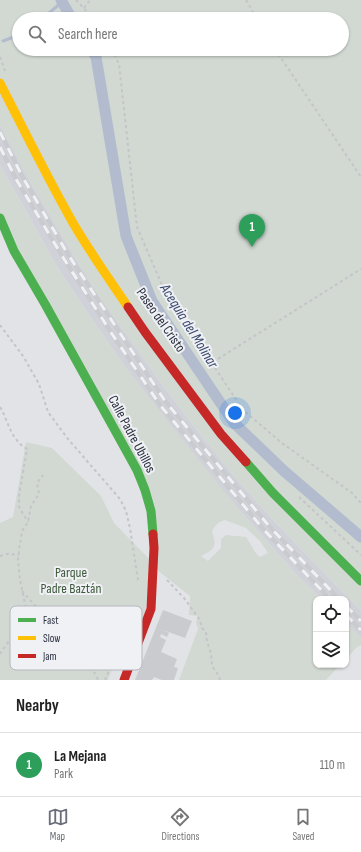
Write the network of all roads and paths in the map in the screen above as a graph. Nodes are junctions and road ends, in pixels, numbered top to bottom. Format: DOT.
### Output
graph roads {
  1 [pos="76,0"];
  2 [pos="90,0"];
  3 [pos="246,0"];
  4 [pos="84,8"];
  5 [pos="88,12"];
  6 [pos="253,12"];
  7 [pos="115,56"];
  8 [pos="280,56"];
  9 [pos="0,83"];
  10 [pos="361,177"];
  11 [pos="0,218"];
  12 [pos="361,269"];
  13 [pos="0,325"];
  14 [pos="212,362"];
  15 [pos="0,407"];
  16 [pos="43,475"];
  17 [pos="361,503"];
  18 [pos="28,522"];
  19 [pos="0,556"];
  20 [pos="19,556"];
  21 [pos="153,566"];
  22 [pos="361,581"];
  23 [pos="22,591"];
  24 [pos="152,592"];
  25 [pos="26,606"];
  26 [pos="35,606"];
  27 [pos="142,633"];
  28 [pos="10,639"];
  29 [pos="0,654"];
  30 [pos="92,670"];
  31 [pos="109,670"];
  32 [pos="128,670"];
  33 [pos="98,680"];
  34 [pos="105,680"];
  35 [pos="124,680"];
  36 [pos="220,680"];
  1 -- 4 [label="path"];
  2 -- 4 [label="path"];
  3 -- 6 [label="path"];
  4 -- 5 [label="path"];
  7 -- 14 [label="path"];
  8 -- 10 [label="path"];
  9 -- 22 [label="street, Paseo del Cristo"];
  11 -- 21 [label="street, Calle Padre Ubillos"];
  12 -- 14 [label="path"];
  13 -- 24 [label="path"];
  14 -- 17 [label="path"];
  15 -- 18 [label="path"];
  16 -- 18 [label="path"];
  18 -- 20 [label="path"];
  19 -- 20 [label="path"];
  20 -- 23 [label="path"];
  21 -- 24 [label="street, Calle Padre Ubillos"];
  21 -- 36 [label="path"];
  23 -- 25 [label="path"];
  23 -- 26 [label="path"];
  24 -- 27 [label="street, Calle Padre Ubillos"];
  28 -- 29 [label="path"];
  30 -- 33 [label="path"];
  31 -- 34 [label="path"];
  32 -- 35 [label="street, Calle Padre Ubillos"];
}
